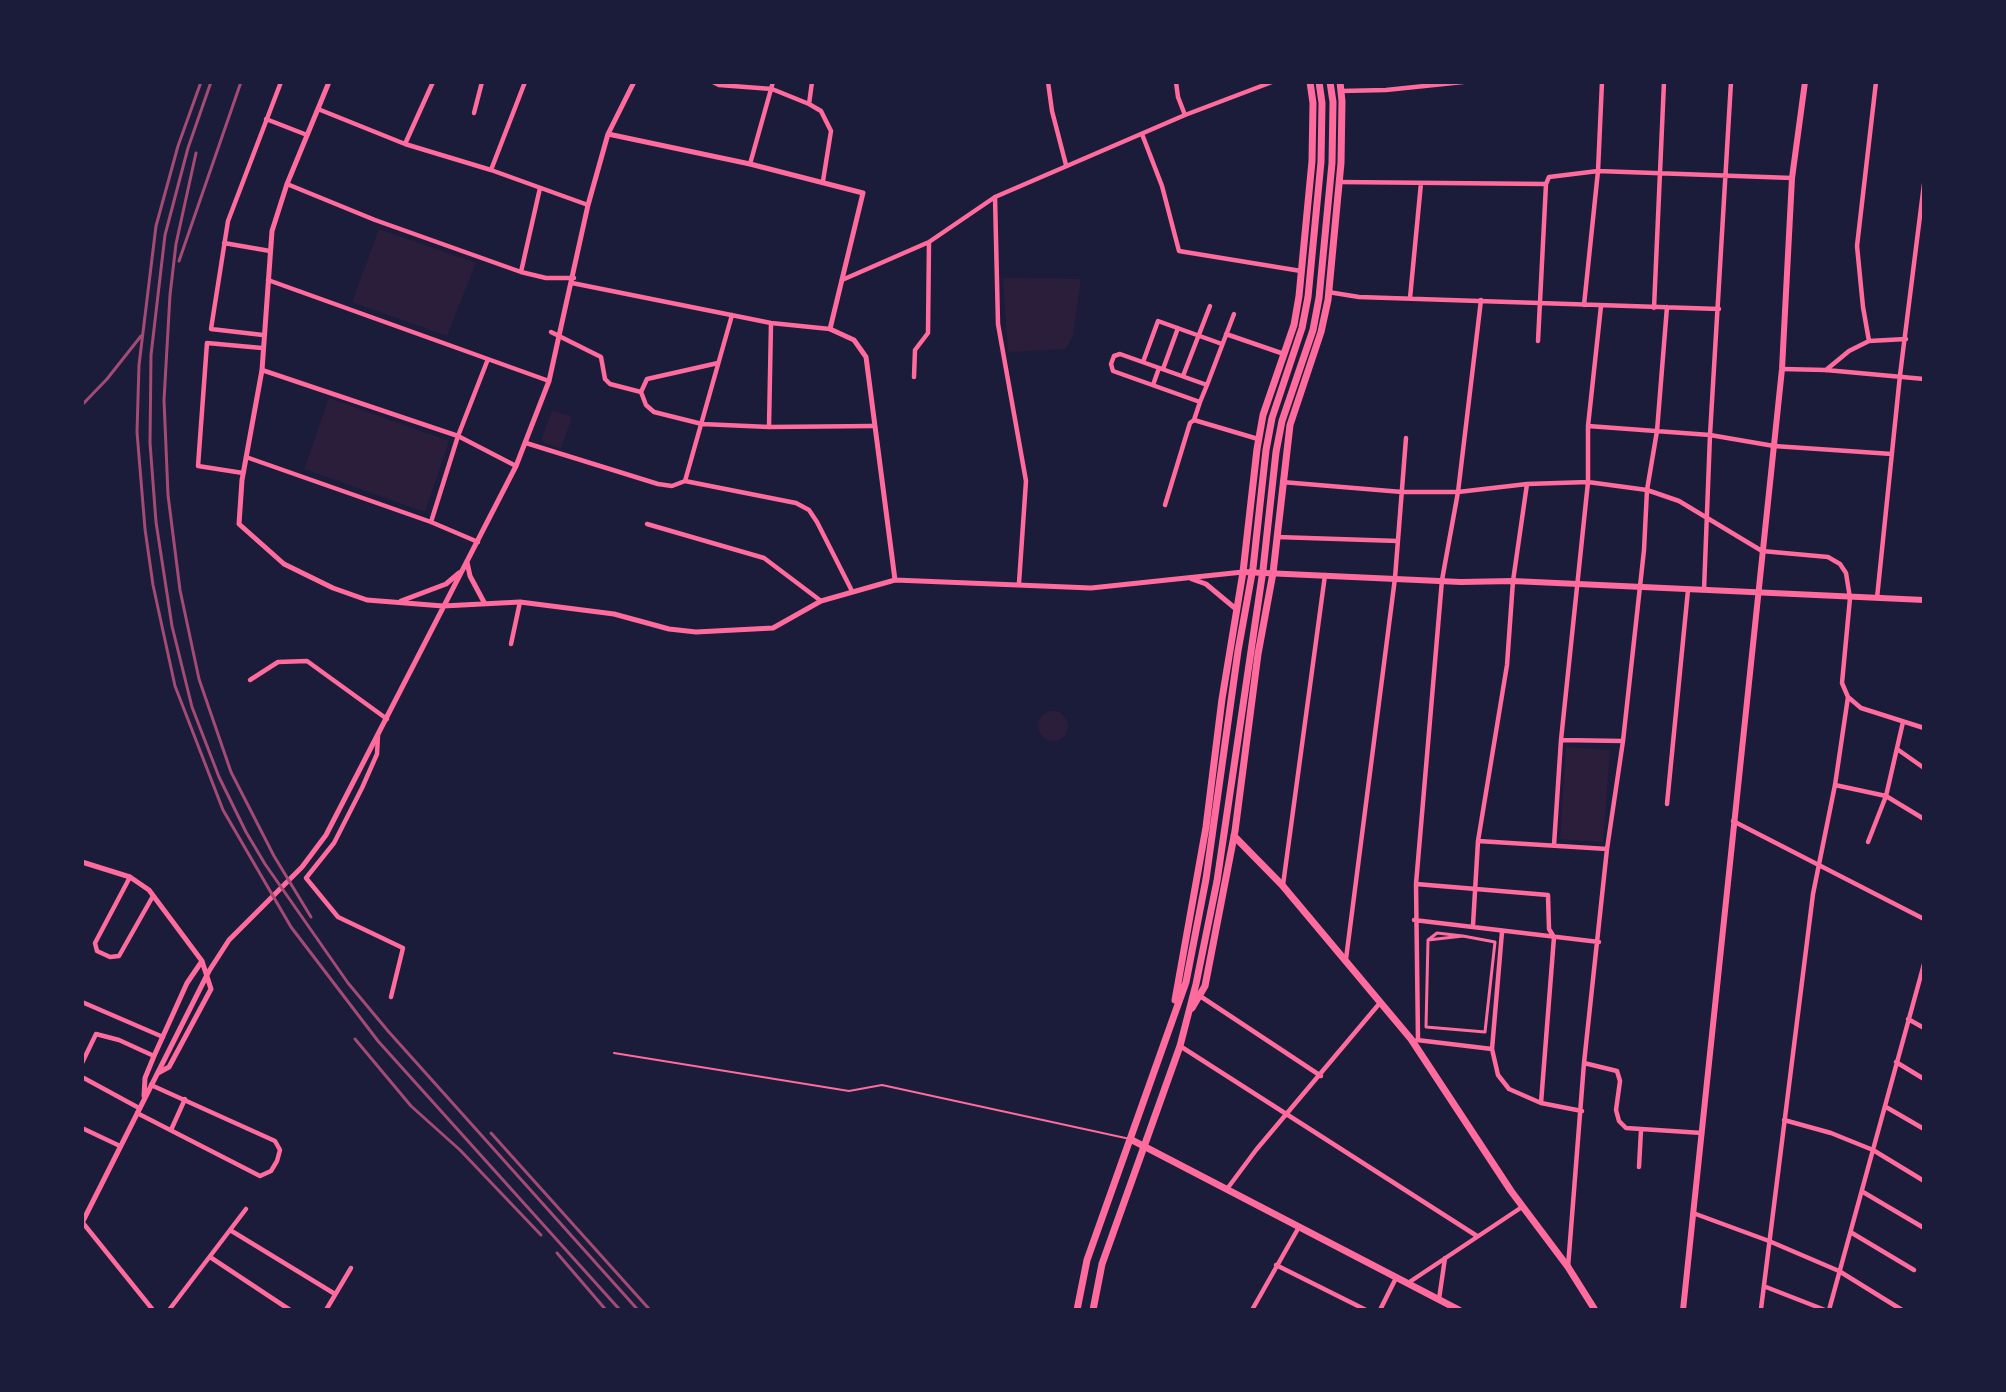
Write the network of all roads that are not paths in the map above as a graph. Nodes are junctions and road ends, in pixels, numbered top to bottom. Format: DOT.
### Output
graph roads {
  1 [pos="281,82"];
  2 [pos="329,82"];
  3 [pos="433,82"];
  4 [pos="482,82"];
  5 [pos="525,82"];
  6 [pos="634,82"];
  7 [pos="713,82"];
  8 [pos="773,82"];
  9 [pos="812,82"];
  10 [pos="1048,82"];
  11 [pos="1176,82"];
  12 [pos="1272,82"];
  13 [pos="1310,82"];
  14 [pos="1319,82"];
  15 [pos="1330,82"];
  16 [pos="1340,82"];
  17 [pos="1463,82"];
  18 [pos="1602,82"];
  19 [pos="1664,82"];
  20 [pos="1731,82"];
  21 [pos="1805,82"];
  22 [pos="1876,82"];
  23 [pos="1445,83"];
  24 [pos="772,89"];
  25 [pos="1341,91"];
  26 [pos="809,104"];
  27 [pos="318,109"];
  28 [pos="474,113"];
  29 [pos="1185,115"];
  30 [pos="266,119"];
  31 [pos="608,134"];
  32 [pos="1142,134"];
  33 [pos="307,135"];
  34 [pos="405,144"];
  35 [pos="750,164"];
  36 [pos="1066,165"];
  37 [pos="491,170"];
  38 [pos="1598,171"];
  39 [pos="1659,174"];
  40 [pos="1726,177"];
  41 [pos="1792,178"];
  42 [pos="823,181"];
  43 [pos="1339,182"];
  44 [pos="1421,183"];
  45 [pos="288,184"];
  46 [pos="1546,184"];
  47 [pos="1923,184"];
  48 [pos="540,188"];
  49 [pos="995,197"];
  50 [pos="588,205"];
  51 [pos="929,242"];
  52 [pos="224,243"];
  53 [pos="270,251"];
  54 [pos="1301,271"];
  55 [pos="521,272"];
  56 [pos="268,280"];
  57 [pos="842,280"];
  58 [pos="573,281"];
  59 [pos="1328,292"];
  60 [pos="1410,298"];
  61 [pos="1481,300"];
  62 [pos="1539,303"];
  63 [pos="1584,304"];
  64 [pos="1210,306"];
  65 [pos="1601,306"];
  66 [pos="1667,307"];
  67 [pos="1654,308"];
  68 [pos="1719,309"];
  69 [pos="1234,314"];
  70 [pos="732,315"];
  71 [pos="771,323"];
  72 [pos="1178,328"];
  73 [pos="830,329"];
  74 [pos="552,332"];
  75 [pos="264,334"];
  76 [pos="1226,334"];
  77 [pos="1199,335"];
  78 [pos="561,337"];
  79 [pos="1906,339"];
  80 [pos="1869,340"];
  81 [pos="1538,341"];
  82 [pos="1222,344"];
  83 [pos="262,348"];
  84 [pos="1284,354"];
  85 [pos="488,359"];
  86 [pos="1143,362"];
  87 [pos="718,363"];
  88 [pos="1161,368"];
  89 [pos="1782,369"];
  90 [pos="262,370"];
  91 [pos="1826,370"];
  92 [pos="1900,375"];
  93 [pos="1183,376"];
  94 [pos="914,377"];
  95 [pos="1923,378"];
  96 [pos="549,381"];
  97 [pos="1154,385"];
  98 [pos="1207,385"];
  99 [pos="641,392"];
  100 [pos="1200,402"];
  101 [pos="1194,420"];
  102 [pos="702,424"];
  103 [pos="873,426"];
  104 [pos="1588,426"];
  105 [pos="769,427"];
  106 [pos="1657,431"];
  107 [pos="1710,435"];
  108 [pos="458,436"];
  109 [pos="1406,438"];
  110 [pos="1258,439"];
  111 [pos="526,442"];
  112 [pos="1774,446"];
  113 [pos="1892,454"];
  114 [pos="246,457"];
  115 [pos="516,466"];
  116 [pos="243,473"];
  117 [pos="685,481"];
  118 [pos="1282,482"];
  119 [pos="1588,482"];
  120 [pos="1527,484"];
  121 [pos="1647,490"];
  122 [pos="1402,492"];
  123 [pos="1458,492"];
  124 [pos="1165,505"];
  125 [pos="1707,519"];
  126 [pos="431,522"];
  127 [pos="647,524"];
  128 [pos="1276,537"];
  129 [pos="1398,541"];
  130 [pos="478,542"];
  131 [pos="1762,551"];
  132 [pos="467,562"];
  133 [pos="463,570"];
  134 [pos="1243,572"];
  135 [pos="1273,573"];
  136 [pos="1325,575"];
  137 [pos="1188,577"];
  138 [pos="1395,578"];
  139 [pos="1442,579"];
  140 [pos="895,580"];
  141 [pos="1513,581"];
  142 [pos="1019,583"];
  143 [pos="1576,585"];
  144 [pos="1639,587"];
  145 [pos="1688,590"];
  146 [pos="1704,590"];
  147 [pos="852,591"];
  148 [pos="1759,594"];
  149 [pos="1850,598"];
  150 [pos="1877,598"];
  151 [pos="1923,600"];
  152 [pos="821,601"];
  153 [pos="397,602"];
  154 [pos="520,602"];
  155 [pos="485,604"];
  156 [pos="443,606"];
  157 [pos="1236,609"];
  158 [pos="512,644"];
  159 [pos="250,680"];
  160 [pos="1848,697"];
  161 [pos="387,719"];
  162 [pos="1902,722"];
  163 [pos="1923,728"];
  164 [pos="378,735"];
  165 [pos="1561,740"];
  166 [pos="1623,741"];
  167 [pos="1897,749"];
  168 [pos="1923,768"];
  169 [pos="1836,785"];
  170 [pos="1886,796"];
  171 [pos="1667,804"];
  172 [pos="1923,819"];
  173 [pos="1733,821"];
  174 [pos="1234,836"];
  175 [pos="1479,841"];
  176 [pos="1868,842"];
  177 [pos="1554,844"];
  178 [pos="1607,849"];
  179 [pos="82,862"];
  180 [pos="1819,863"];
  181 [pos="130,877"];
  182 [pos="1416,884"];
  183 [pos="1282,885"];
  184 [pos="1474,888"];
  185 [pos="153,896"];
  186 [pos="1923,919"];
  187 [pos="1414,920"];
  188 [pos="1473,925"];
  189 [pos="1502,932"];
  190 [pos="1463,936"];
  191 [pos="1554,937"];
  192 [pos="1599,942"];
  193 [pos="1346,959"];
  194 [pos="202,961"];
  195 [pos="1923,967"];
  196 [pos="1200,996"];
  197 [pos="391,997"];
  198 [pos="82,1002"];
  199 [pos="1379,1004"];
  200 [pos="1174,1009"];
  201 [pos="1189,1013"];
  202 [pos="1908,1019"];
  203 [pos="1923,1028"];
  204 [pos="163,1037"];
  205 [pos="1415,1039"];
  206 [pos="1180,1046"];
  207 [pos="1492,1049"];
  208 [pos="614,1053"];
  209 [pos="154,1056"];
  210 [pos="1896,1062"];
  211 [pos="82,1063"];
  212 [pos="1584,1063"];
  213 [pos="157,1073"];
  214 [pos="1321,1076"];
  215 [pos="82,1077"];
  216 [pos="1923,1079"];
  217 [pos="151,1085"];
  218 [pos="144,1099"];
  219 [pos="185,1099"];
  220 [pos="1541,1103"];
  221 [pos="1886,1107"];
  222 [pos="138,1111"];
  223 [pos="1582,1111"];
  224 [pos="1288,1115"];
  225 [pos="1784,1120"];
  226 [pos="82,1128"];
  227 [pos="1923,1129"];
  228 [pos="171,1130"];
  229 [pos="1641,1130"];
  230 [pos="1702,1132"];
  231 [pos="1130,1139"];
  232 [pos="120,1146"];
  233 [pos="1143,1146"];
  234 [pos="1873,1150"];
  235 [pos="1639,1167"];
  236 [pos="1923,1181"];
  237 [pos="1227,1189"];
  238 [pos="1863,1192"];
  239 [pos="1522,1207"];
  240 [pos="246,1209"];
  241 [pos="1693,1213"];
  242 [pos="83,1223"];
  243 [pos="1299,1227"];
  244 [pos="1923,1228"];
  245 [pos="230,1230"];
  246 [pos="1852,1233"];
  247 [pos="1477,1236"];
  248 [pos="1769,1241"];
  249 [pos="210,1257"];
  250 [pos="1445,1258"];
  251 [pos="1276,1265"];
  252 [pos="1568,1267"];
  253 [pos="351,1268"];
  254 [pos="1914,1270"];
  255 [pos="1839,1271"];
  256 [pos="1396,1278"];
  257 [pos="1408,1283"];
  258 [pos="1766,1287"];
  259 [pos="335,1294"];
  260 [pos="1439,1299"];
  261 [pos="1761,1309"];
  262 [pos="153,1310"];
  263 [pos="169,1310"];
  264 [pos="290,1310"];
  265 [pos="326,1310"];
  266 [pos="1077,1310"];
  267 [pos="1093,1310"];
  268 [pos="1252,1310"];
  269 [pos="1366,1310"];
  270 [pos="1380,1310"];
  271 [pos="1459,1310"];
  272 [pos="1594,1310"];
  273 [pos="1683,1310"];
  274 [pos="1827,1310"];
  275 [pos="1902,1310"];
  1 -- 30 [label="street"];
  2 -- 27 [label="street"];
  3 -- 34 [label="street"];
  4 -- 28 [label="street"];
  5 -- 37 [label="street"];
  6 -- 31 [label="street"];
  7 -- 24 [label="street"];
  8 -- 24 [label="street"];
  9 -- 26 [label="street"];
  10 -- 36 [label="street"];
  11 -- 29 [label="street"];
  12 -- 29 [label="street"];
  13 -- 54 [label="main road"];
  14 -- 200 [label="main road"];
  15 -- 201 [label="main road"];
  16 -- 25 [label="main road"];
  17 -- 23 [label="street"];
  18 -- 38 [label="street"];
  19 -- 39 [label="street"];
  20 -- 40 [label="street"];
  21 -- 41 [label="main road"];
  22 -- 80 [label="street"];
  23 -- 25 [label="street"];
  24 -- 26 [label="street"];
  24 -- 35 [label="street"];
  25 -- 43 [label="main road"];
  26 -- 42 [label="street"];
  27 -- 33 [label="street"];
  27 -- 34 [label="street"];
  29 -- 32 [label="street"];
  30 -- 33 [label="street"];
  30 -- 52 [label="street"];
  31 -- 35 [label="street"];
  31 -- 50 [label="street"];
  32 -- 36 [label="street"];
  32 -- 54 [label="street"];
  33 -- 45 [label="street"];
  34 -- 37 [label="street"];
  35 -- 42 [label="street"];
  36 -- 49 [label="street"];
  37 -- 48 [label="street"];
  38 -- 39 [label="street"];
  38 -- 46 [label="street"];
  38 -- 63 [label="street"];
  39 -- 40 [label="street"];
  39 -- 67 [label="street"];
  40 -- 41 [label="street"];
  40 -- 68 [label="street"];
  41 -- 89 [label="main road"];
  42 -- 57 [label="street"];
  43 -- 44 [label="street"];
  43 -- 59 [label="main road"];
  44 -- 46 [label="street"];
  44 -- 60 [label="street"];
  45 -- 53 [label="street"];
  45 -- 55 [label="street"];
  46 -- 62 [label="street"];
  47 -- 79 [label="street"];
  48 -- 50 [label="street"];
  48 -- 55 [label="street"];
  49 -- 51 [label="street"];
  49 -- 142 [label="street"];
  50 -- 58 [label="street"];
  51 -- 57 [label="street"];
  51 -- 94 [label="street"];
  52 -- 53 [label="street"];
  52 -- 75 [label="street"];
  53 -- 56 [label="street"];
  54 -- 84 [label="main road"];
  55 -- 58 [label="street"];
  56 -- 75 [label="street"];
  56 -- 85 [label="street"];
  57 -- 73 [label="street"];
  58 -- 70 [label="street"];
  58 -- 78 [label="street"];
  59 -- 60 [label="street"];
  59 -- 118 [label="main road"];
  60 -- 61 [label="street"];
  61 -- 62 [label="street"];
  61 -- 123 [label="street"];
  62 -- 63 [label="street"];
  62 -- 81 [label="street"];
  63 -- 65 [label="street"];
  64 -- 77 [label="street"];
  65 -- 67 [label="street"];
  65 -- 104 [label="street"];
  66 -- 67 [label="street"];
  66 -- 68 [label="street"];
  66 -- 106 [label="street"];
  68 -- 107 [label="street"];
  69 -- 76 [label="street"];
  70 -- 71 [label="street"];
  70 -- 87 [label="street"];
  71 -- 73 [label="street"];
  71 -- 105 [label="street"];
  72 -- 77 [label="street"];
  72 -- 86 [label="street"];
  72 -- 88 [label="street"];
  73 -- 103 [label="street"];
  74 -- 78 [label="street"];
  75 -- 83 [label="street"];
  76 -- 82 [label="street"];
  76 -- 84 [label="street"];
  77 -- 82 [label="street"];
  77 -- 93 [label="street"];
  78 -- 96 [label="street"];
  78 -- 99 [label="street"];
  79 -- 80 [label="street"];
  79 -- 92 [label="street"];
  80 -- 91 [label="street"];
  82 -- 98 [label="street"];
  83 -- 90 [label="street"];
  83 -- 116 [label="street"];
  84 -- 110 [label="main road"];
  85 -- 96 [label="street"];
  85 -- 108 [label="street"];
  86 -- 88 [label="street"];
  86 -- 97 [label="street"];
  87 -- 99 [label="street"];
  87 -- 102 [label="street"];
  88 -- 93 [label="street"];
  88 -- 97 [label="street"];
  89 -- 91 [label="street"];
  89 -- 112 [label="main road"];
  90 -- 108 [label="street"];
  90 -- 114 [label="street"];
  91 -- 92 [label="street"];
  92 -- 95 [label="street"];
  92 -- 113 [label="street"];
  93 -- 98 [label="street"];
  96 -- 111 [label="street"];
  97 -- 100 [label="street"];
  98 -- 100 [label="street"];
  99 -- 102 [label="street"];
  100 -- 101 [label="street"];
  101 -- 110 [label="street"];
  101 -- 124 [label="street"];
  102 -- 105 [label="street"];
  102 -- 117 [label="street"];
  103 -- 105 [label="street"];
  103 -- 140 [label="street"];
  104 -- 106 [label="street"];
  104 -- 119 [label="street"];
  106 -- 107 [label="street"];
  106 -- 121 [label="street"];
  107 -- 112 [label="street"];
  107 -- 125 [label="street"];
  108 -- 115 [label="street"];
  108 -- 126 [label="street"];
  109 -- 122 [label="street"];
  110 -- 134 [label="main road"];
  111 -- 115 [label="street"];
  111 -- 117 [label="street"];
  112 -- 113 [label="street"];
  112 -- 131 [label="main road"];
  113 -- 150 [label="street"];
  114 -- 116 [label="street"];
  114 -- 126 [label="street"];
  115 -- 130 [label="street"];
  116 -- 153 [label="street"];
  117 -- 147 [label="street"];
  118 -- 122 [label="street"];
  118 -- 128 [label="main road"];
  119 -- 120 [label="street"];
  119 -- 121 [label="street"];
  119 -- 143 [label="street"];
  120 -- 123 [label="street"];
  120 -- 141 [label="street"];
  121 -- 125 [label="street"];
  121 -- 144 [label="street"];
  122 -- 123 [label="street"];
  122 -- 129 [label="street"];
  123 -- 139 [label="street"];
  125 -- 131 [label="street"];
  125 -- 146 [label="street"];
  126 -- 130 [label="street"];
  127 -- 152 [label="street"];
  128 -- 129 [label="street"];
  128 -- 135 [label="main road"];
  129 -- 138 [label="street"];
  130 -- 132 [label="street"];
  131 -- 148 [label="main road"];
  131 -- 149 [label="street"];
  132 -- 133 [label="street"];
  132 -- 155 [label="street"];
  133 -- 153 [label="street"];
  133 -- 156 [label="street"];
  134 -- 135 [label="main road"];
  134 -- 137 [label="street"];
  134 -- 157 [label="main road"];
  135 -- 136 [label="main road"];
  135 -- 174 [label="main road"];
  136 -- 138 [label="main road"];
  136 -- 183 [label="street"];
  137 -- 142 [label="street"];
  137 -- 157 [label="street"];
  138 -- 139 [label="main road"];
  138 -- 193 [label="street"];
  139 -- 141 [label="main road"];
  139 -- 182 [label="street"];
  140 -- 142 [label="street"];
  140 -- 147 [label="street"];
  141 -- 143 [label="main road"];
  141 -- 175 [label="street"];
  143 -- 144 [label="main road"];
  143 -- 165 [label="street"];
  144 -- 145 [label="main road"];
  144 -- 166 [label="street"];
  145 -- 146 [label="main road"];
  145 -- 171 [label="street"];
  146 -- 148 [label="main road"];
  147 -- 152 [label="street"];
  148 -- 149 [label="main road"];
  148 -- 173 [label="main road"];
  149 -- 150 [label="main road"];
  149 -- 160 [label="street"];
  150 -- 151 [label="main road"];
  152 -- 154 [label="street"];
  153 -- 156 [label="street"];
  154 -- 155 [label="street"];
  154 -- 158 [label="street"];
  155 -- 156 [label="street"];
  156 -- 161 [label="street"];
  157 -- 200 [label="main road"];
  159 -- 161 [label="street"];
  160 -- 162 [label="street"];
  160 -- 169 [label="street"];
  161 -- 164 [label="street"];
  162 -- 163 [label="street"];
  162 -- 167 [label="street"];
  164 -- 197 [label="street"];
  164 -- 213 [label="street"];
  165 -- 166 [label="street"];
  165 -- 177 [label="street"];
  166 -- 178 [label="street"];
  167 -- 168 [label="street"];
  167 -- 170 [label="street"];
  169 -- 170 [label="street"];
  169 -- 180 [label="street"];
  170 -- 172 [label="street"];
  170 -- 176 [label="street"];
  173 -- 180 [label="street"];
  173 -- 230 [label="main road"];
  174 -- 183 [label="main road"];
  174 -- 196 [label="main road"];
  175 -- 177 [label="street"];
  175 -- 184 [label="street"];
  177 -- 178 [label="street"];
  178 -- 192 [label="street"];
  179 -- 181 [label="street"];
  180 -- 186 [label="street"];
  180 -- 225 [label="street"];
  181 -- 185 [label="street"];
  181 -- 185 [label="street"];
  182 -- 184 [label="street"];
  182 -- 187 [label="street"];
  183 -- 193 [label="main road"];
  184 -- 188 [label="street"];
  184 -- 191 [label="street"];
  185 -- 194 [label="street"];
  187 -- 188 [label="street"];
  187 -- 205 [label="street"];
  188 -- 189 [label="street"];
  189 -- 191 [label="street"];
  189 -- 207 [label="street"];
  190 -- 190 [label="street"];
  191 -- 192 [label="street"];
  191 -- 220 [label="street"];
  192 -- 212 [label="street"];
  193 -- 199 [label="main road"];
  194 -- 204 [label="street"];
  194 -- 213 [label="street"];
  195 -- 202 [label="street"];
  196 -- 201 [label="main road"];
  196 -- 214 [label="street"];
  198 -- 204 [label="street"];
  199 -- 205 [label="main road"];
  199 -- 214 [label="street"];
  200 -- 231 [label="main road"];
  201 -- 206 [label="main road"];
  202 -- 203 [label="street"];
  202 -- 210 [label="street"];
  204 -- 209 [label="street"];
  205 -- 207 [label="street"];
  205 -- 239 [label="main road"];
  206 -- 224 [label="street"];
  206 -- 233 [label="main road"];
  207 -- 220 [label="street"];
  208 -- 231 [label="lane"];
  209 -- 211 [label="street"];
  209 -- 218 [label="street"];
  210 -- 216 [label="street"];
  210 -- 221 [label="street"];
  212 -- 223 [label="street"];
  212 -- 229 [label="street"];
  213 -- 217 [label="street"];
  214 -- 224 [label="street"];
  215 -- 222 [label="street"];
  217 -- 218 [label="street"];
  217 -- 219 [label="street"];
  218 -- 222 [label="street"];
  219 -- 228 [label="street"];
  219 -- 228 [label="street"];
  220 -- 223 [label="street"];
  221 -- 227 [label="street"];
  221 -- 234 [label="street"];
  222 -- 228 [label="street"];
  222 -- 232 [label="street"];
  223 -- 252 [label="street"];
  224 -- 237 [label="street"];
  224 -- 247 [label="street"];
  225 -- 234 [label="street"];
  225 -- 248 [label="street"];
  226 -- 232 [label="street"];
  229 -- 230 [label="street"];
  229 -- 235 [label="street"];
  230 -- 241 [label="main road"];
  231 -- 233 [label="main road"];
  231 -- 266 [label="main road"];
  232 -- 242 [label="street"];
  233 -- 237 [label="main road"];
  233 -- 267 [label="main road"];
  234 -- 236 [label="street"];
  234 -- 238 [label="street"];
  237 -- 243 [label="main road"];
  238 -- 244 [label="street"];
  238 -- 246 [label="street"];
  239 -- 247 [label="street"];
  239 -- 252 [label="main road"];
  240 -- 245 [label="street"];
  241 -- 248 [label="street"];
  241 -- 273 [label="main road"];
  242 -- 262 [label="street"];
  243 -- 251 [label="street"];
  243 -- 256 [label="main road"];
  245 -- 249 [label="street"];
  245 -- 259 [label="street"];
  246 -- 254 [label="street"];
  246 -- 255 [label="street"];
  247 -- 250 [label="street"];
  248 -- 255 [label="street"];
  248 -- 258 [label="street"];
  249 -- 263 [label="street"];
  249 -- 264 [label="street"];
  250 -- 257 [label="street"];
  250 -- 260 [label="street"];
  251 -- 268 [label="street"];
  251 -- 269 [label="street"];
  252 -- 272 [label="main road"];
  253 -- 259 [label="street"];
  255 -- 274 [label="street"];
  255 -- 275 [label="street"];
  256 -- 257 [label="main road"];
  256 -- 270 [label="street"];
  257 -- 260 [label="main road"];
  258 -- 261 [label="street"];
  258 -- 274 [label="street"];
  259 -- 265 [label="street"];
  260 -- 271 [label="main road"];
}
